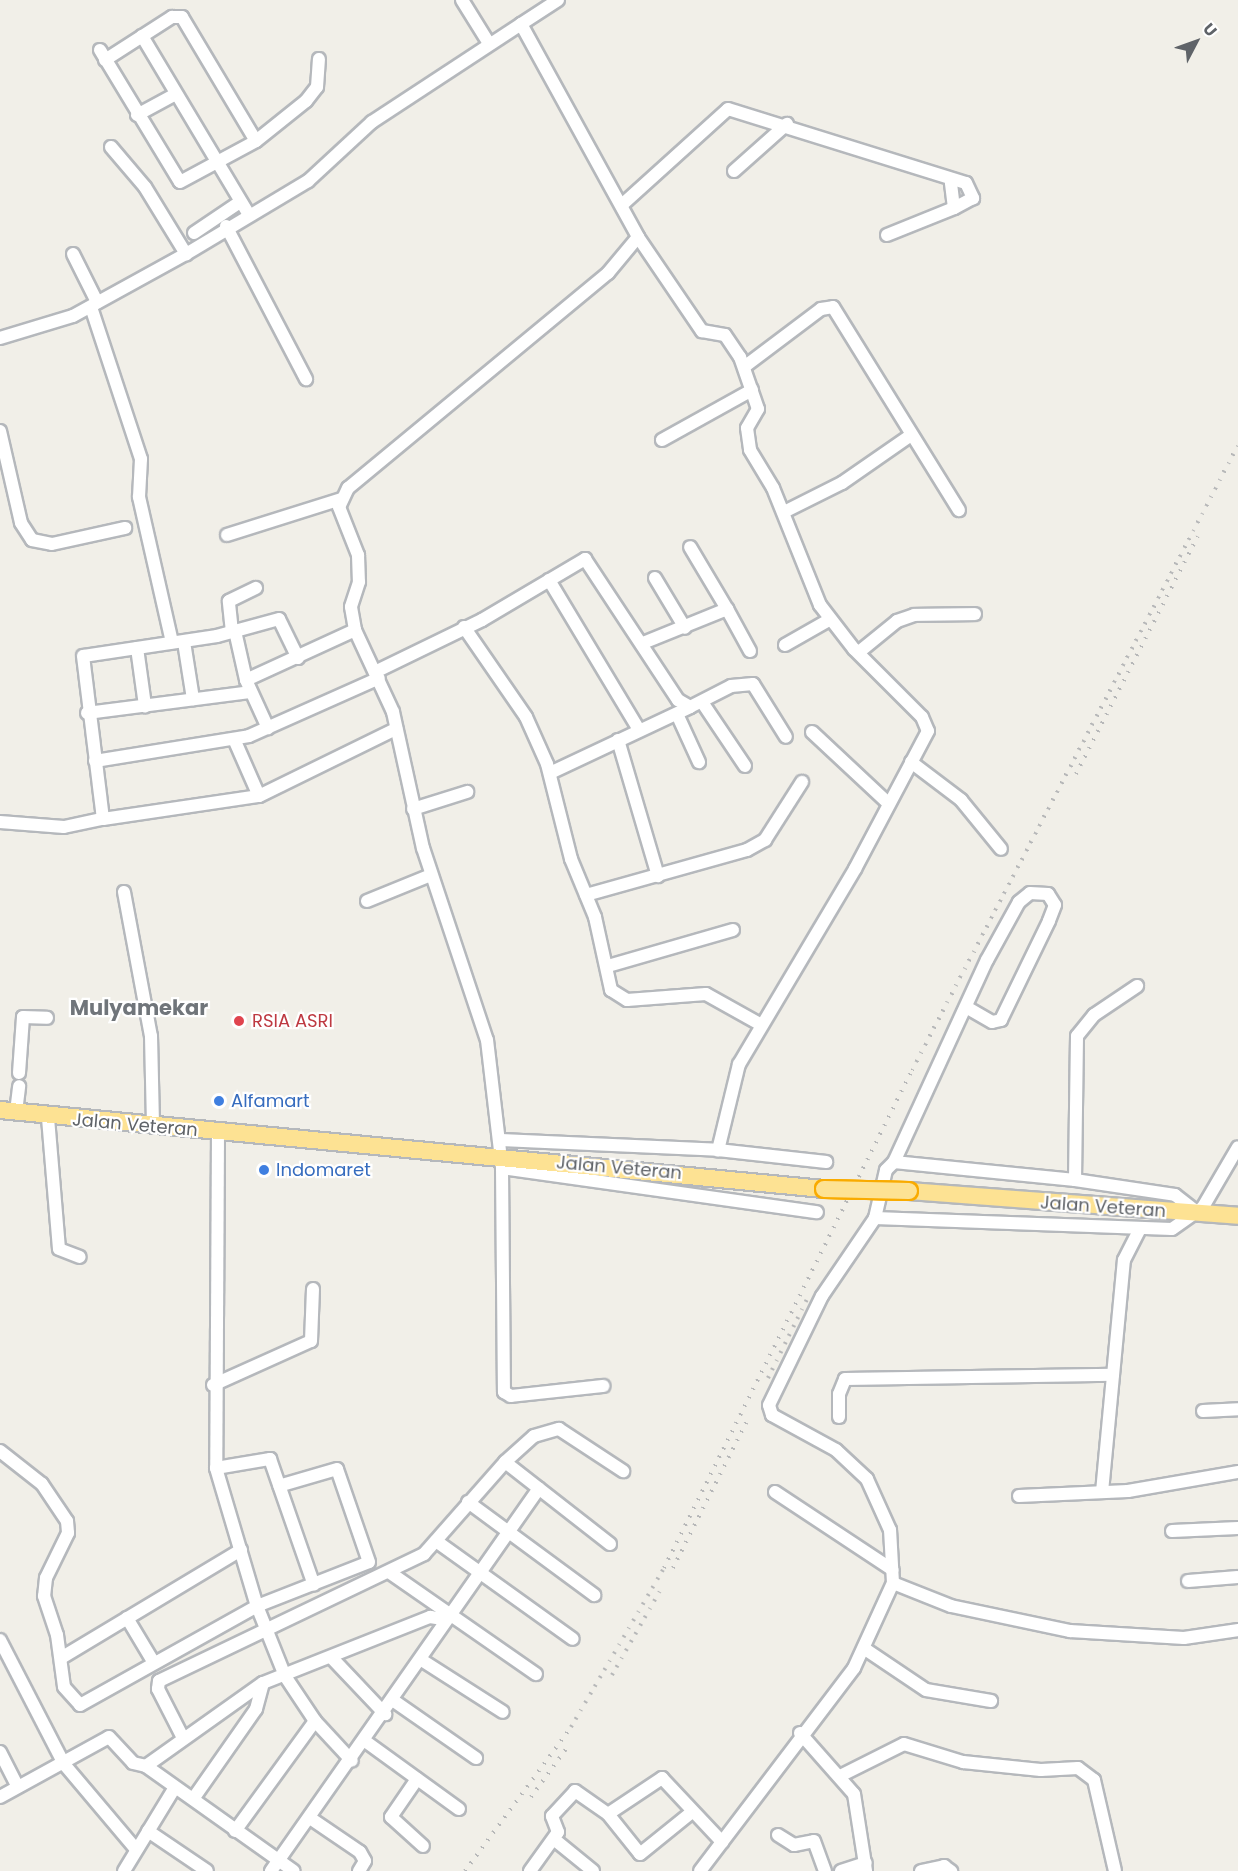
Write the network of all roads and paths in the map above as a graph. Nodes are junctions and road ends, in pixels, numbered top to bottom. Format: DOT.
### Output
graph roads {
  1 [pos="462,0"];
  2 [pos="558,0"];
  3 [pos="521,24"];
  4 [pos="142,36"];
  5 [pos="488,42"];
  6 [pos="319,59"];
  7 [pos="174,95"];
  8 [pos="137,115"];
  9 [pos="787,124"];
  10 [pos="256,141"];
  11 [pos="111,147"];
  12 [pos="218,164"];
  13 [pos="734,171"];
  14 [pos="951,183"];
  15 [pos="240,202"];
  16 [pos="624,203"];
  17 [pos="954,207"];
  18 [pos="249,215"];
  19 [pos="226,225"];
  20 [pos="194,232"];
  21 [pos="887,235"];
  22 [pos="638,237"];
  23 [pos="73,254"];
  24 [pos="186,254"];
  25 [pos="94,305"];
  26 [pos="0,338"];
  27 [pos="744,367"];
  28 [pos="306,379"];
  29 [pos="752,390"];
  30 [pos="0,431"];
  31 [pos="911,435"];
  32 [pos="662,440"];
  33 [pos="5,473"];
  34 [pos="342,499"];
  35 [pos="958,510"];
  36 [pos="784,512"];
  37 [pos="125,528"];
  38 [pos="227,535"];
  39 [pos="690,547"];
  40 [pos="655,578"];
  41 [pos="549,580"];
  42 [pos="256,588"];
  43 [pos="727,609"];
  44 [pos="975,614"];
  45 [pos="829,620"];
  46 [pos="464,627"];
  47 [pos="685,628"];
  48 [pos="355,630"];
  49 [pos="234,631"];
  50 [pos="178,642"];
  51 [pos="643,643"];
  52 [pos="785,645"];
  53 [pos="137,648"];
  54 [pos="750,651"];
  55 [pos="859,652"];
  56 [pos="298,658"];
  57 [pos="377,675"];
  58 [pos="248,686"];
  59 [pos="193,699"];
  60 [pos="702,702"];
  61 [pos="145,706"];
  62 [pos="690,707"];
  63 [pos="87,713"];
  64 [pos="677,714"];
  65 [pos="268,728"];
  66 [pos="396,729"];
  67 [pos="639,730"];
  68 [pos="812,732"];
  69 [pos="786,737"];
  70 [pos="234,739"];
  71 [pos="618,740"];
  72 [pos="95,761"];
  73 [pos="699,762"];
  74 [pos="914,764"];
  75 [pos="745,766"];
  76 [pos="550,773"];
  77 [pos="802,782"];
  78 [pos="466,792"];
  79 [pos="259,796"];
  80 [pos="889,804"];
  81 [pos="413,809"];
  82 [pos="103,819"];
  83 [pos="0,822"];
  84 [pos="1001,849"];
  85 [pos="431,875"];
  86 [pos="658,876"];
  87 [pos="124,892"];
  88 [pos="586,895"];
  89 [pos="368,901"];
  90 [pos="733,930"];
  91 [pos="608,966"];
  92 [pos="1137,986"];
  93 [pos="968,1008"];
  94 [pos="47,1018"];
  95 [pos="760,1024"];
  96 [pos="19,1073"];
  97 [pos="19,1086"];
  98 [pos="8,1111"];
  99 [pos="48,1118"];
  100 [pos="153,1126"];
  101 [pos="219,1133"];
  102 [pos="501,1140"];
  103 [pos="1238,1147"];
  104 [pos="718,1150"];
  105 [pos="502,1162"];
  106 [pos="826,1162"];
  107 [pos="894,1162"];
  108 [pos="1075,1180"];
  109 [pos="817,1212"];
  110 [pos="1197,1212"];
  111 [pos="1238,1216"];
  112 [pos="875,1218"];
  113 [pos="1139,1230"];
  114 [pos="80,1257"];
  115 [pos="313,1289"];
  116 [pos="1113,1375"];
  117 [pos="213,1385"];
  118 [pos="603,1386"];
  119 [pos="1238,1409"];
  120 [pos="1203,1411"];
  121 [pos="839,1417"];
  122 [pos="0,1451"];
  123 [pos="505,1462"];
  124 [pos="216,1468"];
  125 [pos="623,1470"];
  126 [pos="1238,1472"];
  127 [pos="279,1486"];
  128 [pos="539,1488"];
  129 [pos="775,1492"];
  130 [pos="1102,1492"];
  131 [pos="1019,1496"];
  132 [pos="468,1502"];
  133 [pos="1238,1528"];
  134 [pos="1172,1531"];
  135 [pos="508,1534"];
  136 [pos="436,1541"];
  137 [pos="610,1544"];
  138 [pos="241,1550"];
  139 [pos="389,1572"];
  140 [pos="482,1574"];
  141 [pos="893,1576"];
  142 [pos="1238,1577"];
  143 [pos="1188,1581"];
  144 [pos="314,1585"];
  145 [pos="594,1595"];
  146 [pos="257,1606"];
  147 [pos="448,1615"];
  148 [pos="127,1618"];
  149 [pos="264,1626"];
  150 [pos="1238,1630"];
  151 [pos="573,1639"];
  152 [pos="0,1641"];
  153 [pos="865,1649"];
  154 [pos="331,1657"];
  155 [pos="61,1658"];
  156 [pos="420,1659"];
  157 [pos="154,1663"];
  158 [pos="536,1674"];
  159 [pos="285,1676"];
  160 [pos="263,1683"];
  161 [pos="394,1701"];
  162 [pos="991,1701"];
  163 [pos="503,1712"];
  164 [pos="385,1714"];
  165 [pos="315,1721"];
  166 [pos="801,1733"];
  167 [pos="182,1736"];
  168 [pos="365,1741"];
  169 [pos="0,1752"];
  170 [pos="476,1758"];
  171 [pos="352,1761"];
  172 [pos="64,1764"];
  173 [pos="146,1766"];
  174 [pos="842,1775"];
  175 [pos="417,1779"];
  176 [pos="175,1786"];
  177 [pos="18,1787"];
  178 [pos="0,1797"];
  179 [pos="193,1799"];
  180 [pos="459,1809"];
  181 [pos="692,1812"];
  182 [pos="608,1814"];
  183 [pos="310,1818"];
  184 [pos="148,1831"];
  185 [pos="235,1831"];
  186 [pos="778,1835"];
  187 [pos="555,1840"];
  188 [pos="722,1842"];
  189 [pos="423,1846"];
  190 [pos="135,1848"];
  191 [pos="278,1860"];
  192 [pos="866,1867"];
  193 [pos="124,1871"];
  194 [pos="207,1871"];
  195 [pos="271,1871"];
  196 [pos="294,1871"];
  197 [pos="359,1871"];
  198 [pos="530,1871"];
  199 [pos="593,1871"];
  200 [pos="700,1871"];
  201 [pos="825,1871"];
  202 [pos="841,1871"];
  203 [pos="921,1871"];
  204 [pos="951,1871"];
  205 [pos="1115,1871"];
  1 -- 5 [label="street"];
  2 -- 3 [label="street"];
  3 -- 5 [label="street"];
  3 -- 16 [label="street"];
  4 -- 7 [label="street"];
  4 -- 8 [label="street"];
  4 -- 10 [label="street"];
  5 -- 18 [label="street"];
  6 -- 10 [label="street"];
  7 -- 8 [label="street"];
  7 -- 12 [label="street"];
  8 -- 12 [label="street"];
  9 -- 13 [label="street"];
  9 -- 14 [label="street"];
  9 -- 16 [label="street"];
  10 -- 12 [label="street"];
  11 -- 24 [label="street"];
  12 -- 15 [label="street"];
  14 -- 17 [label="street"];
  14 -- 17 [label="street"];
  15 -- 18 [label="street"];
  15 -- 20 [label="street"];
  16 -- 22 [label="street"];
  17 -- 21 [label="street"];
  18 -- 19 [label="street"];
  19 -- 24 [label="street"];
  19 -- 28 [label="street"];
  22 -- 27 [label="street"];
  22 -- 34 [label="street"];
  23 -- 25 [label="street"];
  24 -- 25 [label="street"];
  25 -- 26 [label="street"];
  25 -- 50 [label="street"];
  27 -- 29 [label="street"];
  27 -- 31 [label="street"];
  29 -- 32 [label="street"];
  29 -- 36 [label="street"];
  30 -- 33 [label="street"];
  31 -- 35 [label="street"];
  31 -- 36 [label="street"];
  33 -- 37 [label="street"];
  34 -- 38 [label="street"];
  34 -- 48 [label="street"];
  36 -- 45 [label="street"];
  39 -- 43 [label="street"];
  40 -- 47 [label="street"];
  41 -- 46 [label="street"];
  41 -- 51 [label="street"];
  41 -- 67 [label="street"];
  42 -- 49 [label="street"];
  43 -- 47 [label="street"];
  43 -- 54 [label="street"];
  44 -- 55 [label="street"];
  45 -- 52 [label="street"];
  45 -- 55 [label="street"];
  46 -- 57 [label="street"];
  46 -- 76 [label="street"];
  47 -- 51 [label="street"];
  48 -- 56 [label="street"];
  48 -- 57 [label="street"];
  49 -- 50 [label="street"];
  49 -- 56 [label="street"];
  49 -- 58 [label="street"];
  50 -- 53 [label="street"];
  50 -- 59 [label="street"];
  51 -- 62 [label="street"];
  53 -- 61 [label="street"];
  53 -- 63 [label="street"];
  55 -- 74 [label="street"];
  56 -- 58 [label="street"];
  57 -- 65 [label="street"];
  57 -- 66 [label="street"];
  58 -- 59 [label="street"];
  58 -- 65 [label="street"];
  59 -- 61 [label="street"];
  60 -- 62 [label="street"];
  60 -- 69 [label="street"];
  60 -- 75 [label="street"];
  61 -- 63 [label="street"];
  62 -- 64 [label="street"];
  63 -- 72 [label="street"];
  64 -- 67 [label="street"];
  64 -- 73 [label="street"];
  65 -- 70 [label="street"];
  66 -- 79 [label="street"];
  66 -- 81 [label="street"];
  67 -- 71 [label="street"];
  68 -- 80 [label="street"];
  70 -- 72 [label="street"];
  70 -- 79 [label="street"];
  71 -- 76 [label="street"];
  71 -- 86 [label="street"];
  72 -- 82 [label="street"];
  74 -- 80 [label="street"];
  74 -- 84 [label="street"];
  76 -- 88 [label="street"];
  77 -- 86 [label="street"];
  78 -- 81 [label="street"];
  79 -- 82 [label="street"];
  80 -- 95 [label="street"];
  81 -- 85 [label="street"];
  82 -- 83 [label="street"];
  85 -- 89 [label="street"];
  85 -- 102 [label="street"];
  86 -- 88 [label="street"];
  87 -- 100 [label="street"];
  88 -- 91 [label="street"];
  90 -- 91 [label="street"];
  91 -- 95 [label="street"];
  92 -- 108 [label="street"];
  93 -- 93 [label="street"];
  93 -- 107 [label="street"];
  94 -- 96 [label="street"];
  95 -- 104 [label="street"];
  97 -- 98 [label="street"];
  98 -- 99 [label="highway, Jalan Veteran"];
  99 -- 100 [label="highway, Jalan Veteran"];
  99 -- 114 [label="street"];
  100 -- 101 [label="highway, Jalan Veteran"];
  101 -- 105 [label="highway, Jalan Veteran"];
  101 -- 117 [label="street"];
  102 -- 104 [label="street"];
  102 -- 105 [label="street"];
  103 -- 110 [label="street"];
  104 -- 106 [label="street"];
  105 -- 109 [label="street"];
  105 -- 110 [label="highway, Jalan Veteran, bridge"];
  105 -- 118 [label="street"];
  107 -- 108 [label="street"];
  107 -- 112 [label="street"];
  108 -- 110 [label="street"];
  110 -- 111 [label="highway, Jalan Veteran"];
  110 -- 113 [label="street"];
  112 -- 113 [label="street"];
  112 -- 141 [label="street"];
  113 -- 116 [label="street"];
  115 -- 117 [label="street"];
  116 -- 121 [label="street"];
  116 -- 130 [label="street"];
  117 -- 124 [label="street"];
  119 -- 120 [label="street"];
  122 -- 155 [label="street"];
  123 -- 125 [label="street"];
  123 -- 128 [label="street"];
  123 -- 132 [label="street"];
  124 -- 127 [label="street"];
  124 -- 138 [label="street"];
  126 -- 130 [label="street"];
  127 -- 144 [label="street"];
  127 -- 144 [label="street"];
  128 -- 135 [label="street"];
  128 -- 137 [label="street"];
  129 -- 141 [label="street"];
  130 -- 131 [label="street"];
  132 -- 135 [label="street"];
  132 -- 136 [label="street"];
  133 -- 134 [label="street"];
  135 -- 140 [label="street"];
  135 -- 145 [label="street"];
  136 -- 139 [label="street"];
  136 -- 140 [label="street"];
  138 -- 146 [label="street"];
  138 -- 148 [label="street"];
  139 -- 147 [label="street"];
  139 -- 149 [label="street"];
  140 -- 147 [label="street"];
  140 -- 151 [label="street"];
  141 -- 150 [label="street"];
  141 -- 153 [label="street"];
  142 -- 143 [label="street"];
  144 -- 146 [label="street"];
  146 -- 149 [label="street"];
  146 -- 157 [label="street"];
  147 -- 154 [label="street"];
  147 -- 156 [label="street"];
  147 -- 158 [label="street"];
  148 -- 155 [label="street"];
  148 -- 157 [label="street"];
  149 -- 159 [label="street"];
  149 -- 167 [label="street"];
  152 -- 172 [label="street"];
  153 -- 162 [label="street"];
  153 -- 166 [label="street"];
  154 -- 159 [label="street"];
  154 -- 164 [label="street"];
  155 -- 157 [label="street"];
  156 -- 161 [label="street"];
  156 -- 163 [label="street"];
  159 -- 160 [label="street"];
  159 -- 165 [label="street"];
  160 -- 167 [label="street"];
  160 -- 179 [label="street"];
  161 -- 164 [label="street"];
  161 -- 170 [label="street"];
  164 -- 168 [label="street"];
  165 -- 171 [label="street"];
  165 -- 185 [label="street"];
  166 -- 174 [label="street"];
  166 -- 188 [label="street"];
  167 -- 173 [label="street"];
  168 -- 171 [label="street"];
  168 -- 175 [label="street"];
  169 -- 177 [label="street"];
  171 -- 183 [label="street"];
  172 -- 173 [label="street"];
  172 -- 177 [label="street"];
  172 -- 190 [label="street"];
  173 -- 176 [label="street"];
  174 -- 192 [label="street"];
  174 -- 205 [label="street"];
  175 -- 180 [label="street"];
  175 -- 189 [label="street"];
  176 -- 179 [label="street"];
  176 -- 184 [label="street"];
  177 -- 178 [label="street"];
  179 -- 185 [label="street"];
  181 -- 182 [label="street"];
  181 -- 182 [label="street"];
  181 -- 188 [label="street"];
  182 -- 187 [label="street"];
  183 -- 191 [label="street"];
  183 -- 197 [label="street"];
  184 -- 190 [label="street"];
  184 -- 194 [label="street"];
  185 -- 191 [label="street"];
  186 -- 201 [label="street"];
  187 -- 198 [label="street"];
  187 -- 199 [label="street"];
  188 -- 200 [label="street"];
  190 -- 193 [label="street"];
  191 -- 195 [label="street"];
  191 -- 196 [label="street"];
  192 -- 202 [label="street"];
  203 -- 204 [label="street"];
}
